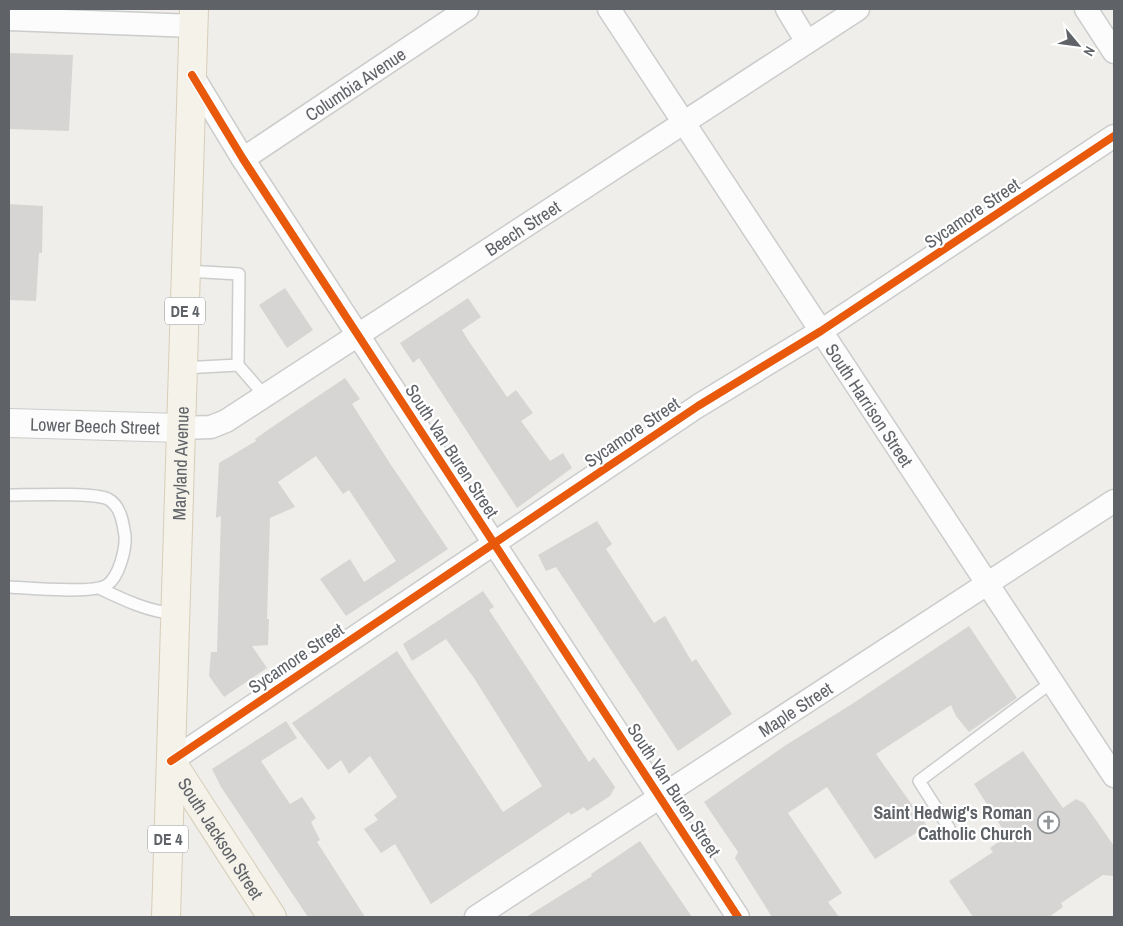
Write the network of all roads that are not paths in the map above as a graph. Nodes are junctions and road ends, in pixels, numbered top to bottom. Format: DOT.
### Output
graph roads {
  1 [pos="467,9"];
  2 [pos="609,9"];
  3 [pos="787,9"];
  4 [pos="858,9"];
  5 [pos="1086,9"];
  6 [pos="194,18"];
  7 [pos="9,19"];
  8 [pos="807,42"];
  9 [pos="1114,52"];
  10 [pos="192,75"];
  11 [pos="684,122"];
  12 [pos="1114,136"];
  13 [pos="243,159"];
  14 [pos="186,271"];
  15 [pos="821,331"];
  16 [pos="358,335"];
  17 [pos="238,365"];
  18 [pos="183,368"];
  19 [pos="265,396"];
  20 [pos="9,423"];
  21 [pos="181,428"];
  22 [pos="9,495"];
  23 [pos="1114,501"];
  24 [pos="494,543"];
  25 [pos="987,584"];
  26 [pos="9,587"];
  27 [pos="99,588"];
  28 [pos="175,614"];
  29 [pos="1052,682"];
  30 [pos="171,761"];
  31 [pos="1114,776"];
  32 [pos="660,797"];
  33 [pos="949,828"];
  34 [pos="500,911"];
  35 [pos="166,917"];
  36 [pos="272,917"];
  37 [pos="476,917"];
  38 [pos="738,917"];
  1 -- 13 [label="street, Columbia Avenue"];
  2 -- 11 [label="street, South Harrison Street"];
  3 -- 8 [label="street"];
  4 -- 8 [label="street, Beech Street"];
  5 -- 9 [label="street"];
  6 -- 7 [label="street"];
  6 -- 10 [label="main road, Maryland Avenue / DE 4"];
  8 -- 11 [label="street, Beech Street"];
  10 -- 13 [label="street, South Van Buren Street"];
  10 -- 14 [label="main road, Maryland Avenue / DE 4"];
  11 -- 15 [label="street, South Harrison Street"];
  11 -- 16 [label="street, Beech Street"];
  12 -- 15 [label="street, Sycamore Street"];
  13 -- 16 [label="street, South Van Buren Street"];
  14 -- 17 [label="lane"];
  14 -- 18 [label="main road, Maryland Avenue / DE 4"];
  15 -- 24 [label="street, Sycamore Street"];
  15 -- 25 [label="street, South Harrison Street"];
  16 -- 19 [label="street, Beech Street"];
  16 -- 24 [label="street, South Van Buren Street"];
  17 -- 18 [label="lane"];
  17 -- 19 [label="lane"];
  18 -- 21 [label="main road, Maryland Avenue / DE 4"];
  19 -- 21 [label="street, Beech Street"];
  20 -- 21 [label="street, Lower Beech Street"];
  21 -- 28 [label="main road, Maryland Avenue / DE 4"];
  22 -- 27 [label="lane"];
  23 -- 25 [label="street, Maple Street"];
  24 -- 30 [label="street, Sycamore Street"];
  24 -- 32 [label="street, South Van Buren Street"];
  25 -- 29 [label="street, South Harrison Street"];
  25 -- 32 [label="street, Maple Street"];
  26 -- 27 [label="lane"];
  27 -- 28 [label="lane"];
  28 -- 30 [label="main road, Maryland Avenue / DE 4"];
  29 -- 31 [label="street, South Harrison Street"];
  29 -- 33 [label="lane"];
  30 -- 35 [label="main road, Maryland Avenue / DE 4"];
  30 -- 36 [label="main road, South Jackson Street"];
  32 -- 34 [label="street, Maple Street"];
  32 -- 38 [label="street, South Van Buren Street"];
  34 -- 37 [label="street, Maple Street"];
}
